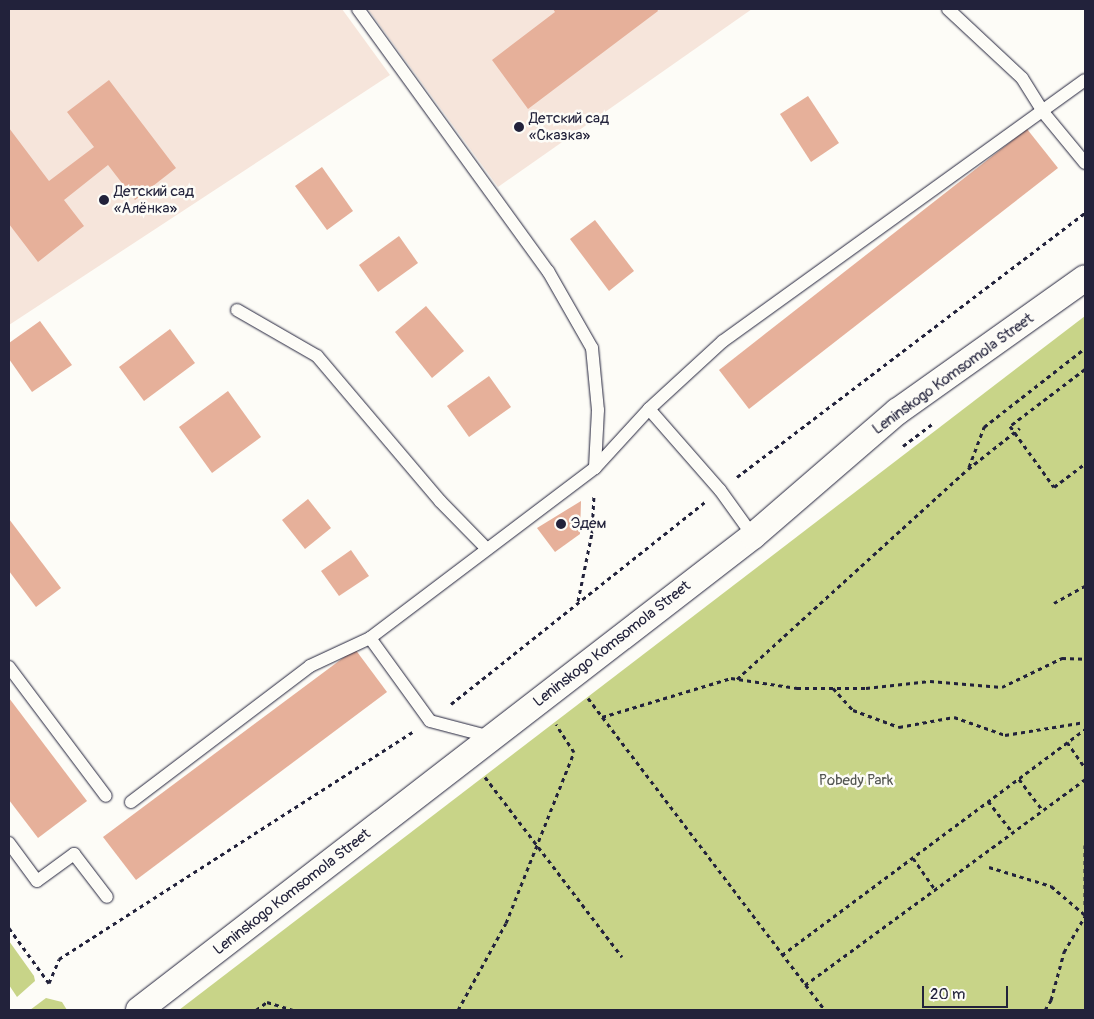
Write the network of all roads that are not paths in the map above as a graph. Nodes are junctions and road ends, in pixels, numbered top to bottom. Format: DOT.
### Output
graph roads {
  1 [pos="358,9"];
  2 [pos="948,9"];
  3 [pos="1085,80"];
  4 [pos="1043,112"];
  5 [pos="1085,163"];
  6 [pos="1085,278"];
  7 [pos="237,310"];
  8 [pos="649,408"];
  9 [pos="595,468"];
  10 [pos="753,536"];
  11 [pos="487,549"];
  12 [pos="370,638"];
  13 [pos="9,667"];
  14 [pos="492,737"];
  15 [pos="106,796"];
  16 [pos="131,802"];
  17 [pos="9,843"];
  18 [pos="107,897"];
  19 [pos="139,1010"];
  1 -- 9 [label="lane"];
  2 -- 4 [label="lane"];
  3 -- 4 [label="lane"];
  4 -- 5 [label="lane"];
  4 -- 8 [label="lane"];
  6 -- 10 [label="street, Leninskogo Komsomola Street"];
  7 -- 11 [label="lane"];
  8 -- 9 [label="lane"];
  8 -- 10 [label="lane"];
  9 -- 11 [label="lane"];
  10 -- 14 [label="street, Leninskogo Komsomola Street"];
  11 -- 12 [label="lane"];
  12 -- 14 [label="lane"];
  12 -- 16 [label="lane"];
  13 -- 15 [label="lane"];
  14 -- 19 [label="street, Leninskogo Komsomola Street"];
  17 -- 18 [label="lane"];
}
